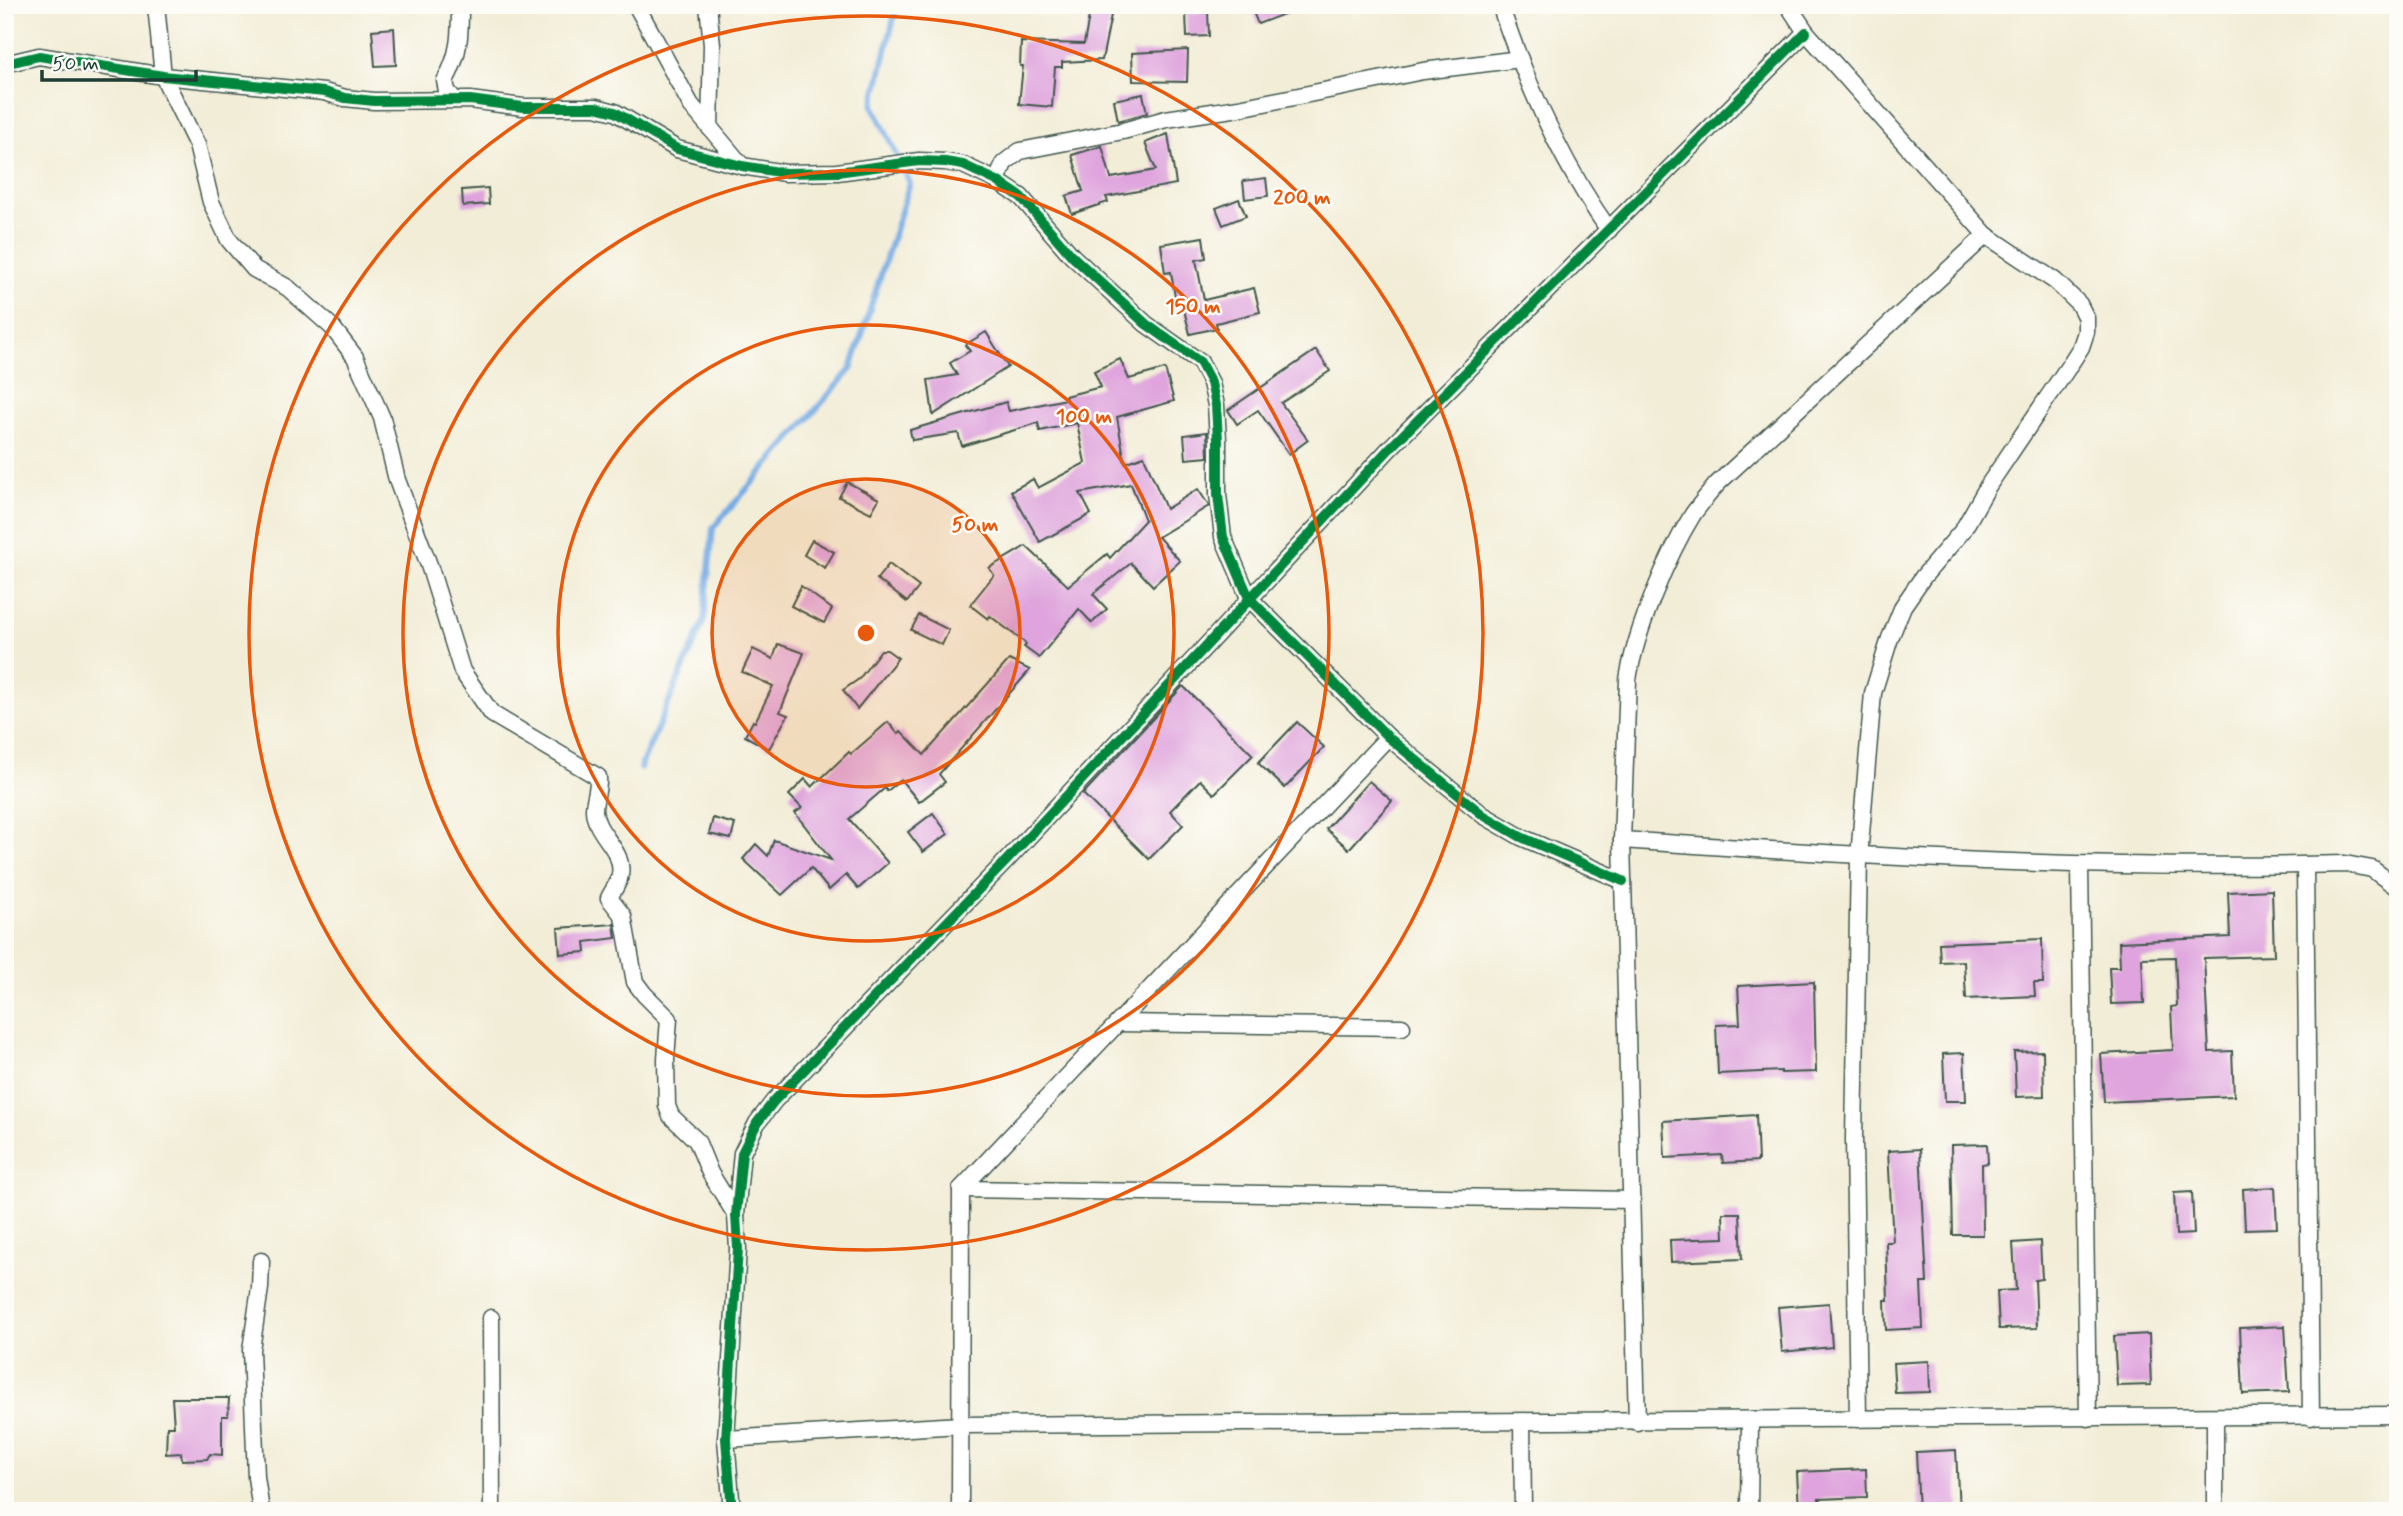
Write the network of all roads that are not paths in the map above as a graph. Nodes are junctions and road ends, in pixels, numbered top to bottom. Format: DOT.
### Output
graph roads {
  1 [pos="156,5"];
  2 [pos="460,5"];
  3 [pos="636,5"];
  4 [pos="708,5"];
  5 [pos="1500,5"];
  6 [pos="1788,5"];
  7 [pos="1806,32"];
  8 [pos="1520,59"];
  9 [pos="5,64"];
  10 [pos="163,76"];
  11 [pos="455,100"];
  12 [pos="710,128"];
  13 [pos="742,166"];
  14 [pos="997,181"];
  15 [pos="1609,230"];
  16 [pos="1986,235"];
  17 [pos="1249,598"];
  18 [pos="1388,737"];
  19 [pos="1622,840"];
  20 [pos="1858,857"];
  21 [pos="2080,866"];
  22 [pos="2305,866"];
  23 [pos="1623,881"];
  24 [pos="2398,888"];
  25 [pos="1118,1023"];
  26 [pos="1402,1027"];
  27 [pos="961,1189"];
  28 [pos="1632,1200"];
  29 [pos="737,1215"];
  30 [pos="261,1261"];
  31 [pos="491,1318"];
  32 [pos="2398,1415"];
  33 [pos="2215,1417"];
  34 [pos="2311,1417"];
  35 [pos="2088,1418"];
  36 [pos="1858,1419"];
  37 [pos="1750,1421"];
  38 [pos="1522,1422"];
  39 [pos="1637,1422"];
  40 [pos="961,1425"];
  41 [pos="726,1439"];
  42 [pos="261,1511"];
  43 [pos="492,1511"];
  44 [pos="732,1511"];
  45 [pos="960,1511"];
  46 [pos="1523,1511"];
  47 [pos="1749,1511"];
  48 [pos="2215,1511"];
  1 -- 10 [label="street"];
  2 -- 11 [label="street"];
  3 -- 12 [label="street"];
  4 -- 12 [label="street"];
  5 -- 8 [label="street"];
  6 -- 7 [label="street"];
  7 -- 15 [label="street"];
  7 -- 16 [label="street"];
  8 -- 14 [label="street"];
  8 -- 15 [label="street"];
  9 -- 10 [label="street"];
  10 -- 11 [label="street"];
  10 -- 29 [label="street"];
  11 -- 13 [label="street"];
  12 -- 13 [label="street"];
  13 -- 14 [label="street"];
  14 -- 17 [label="street"];
  15 -- 17 [label="street"];
  16 -- 19 [label="street"];
  16 -- 20 [label="street"];
  17 -- 18 [label="street"];
  17 -- 29 [label="street"];
  18 -- 23 [label="street"];
  18 -- 25 [label="street"];
  19 -- 20 [label="street"];
  19 -- 23 [label="street"];
  20 -- 21 [label="street"];
  20 -- 36 [label="street"];
  21 -- 22 [label="street"];
  21 -- 35 [label="street"];
  22 -- 24 [label="street"];
  22 -- 34 [label="street"];
  23 -- 28 [label="street"];
  25 -- 26 [label="street"];
  25 -- 27 [label="street"];
  27 -- 28 [label="street"];
  27 -- 40 [label="street"];
  28 -- 39 [label="street"];
  29 -- 41 [label="street"];
  30 -- 42 [label="street"];
  31 -- 43 [label="street"];
  32 -- 34 [label="street"];
  33 -- 34 [label="street"];
  33 -- 35 [label="street"];
  33 -- 48 [label="street"];
  35 -- 36 [label="street"];
  36 -- 37 [label="street"];
  37 -- 39 [label="street"];
  37 -- 47 [label="street"];
  38 -- 39 [label="street"];
  38 -- 40 [label="street"];
  38 -- 46 [label="street"];
  40 -- 41 [label="street"];
  40 -- 45 [label="street"];
  41 -- 44 [label="street"];
}
